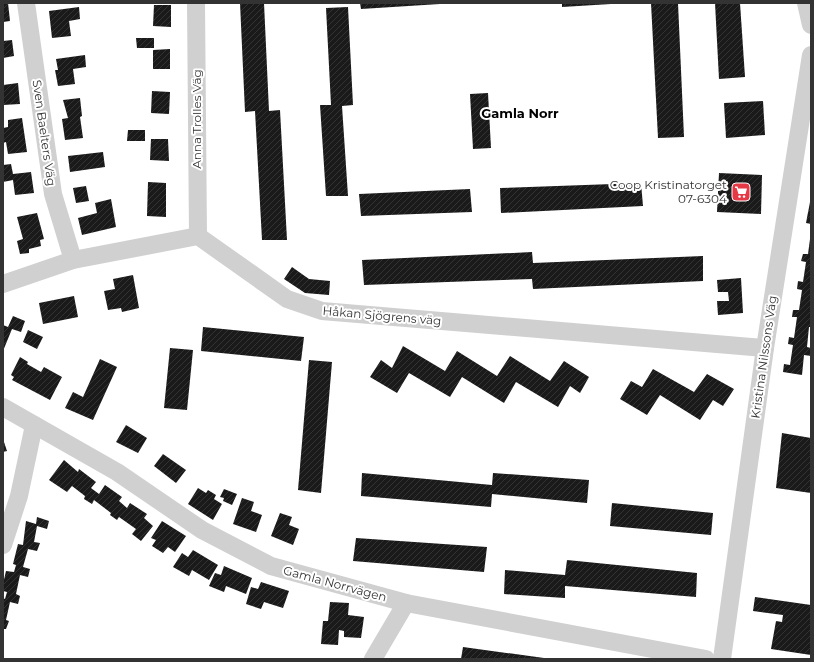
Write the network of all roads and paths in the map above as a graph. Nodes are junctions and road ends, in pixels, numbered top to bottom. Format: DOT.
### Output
graph roads {
  1 [pos="26,3"];
  2 [pos="196,3"];
  3 [pos="806,3"];
  4 [pos="811,24"];
  5 [pos="811,55"];
  6 [pos="198,236"];
  7 [pos="72,260"];
  8 [pos="3,284"];
  9 [pos="765,348"];
  10 [pos="3,407"];
  11 [pos="34,425"];
  12 [pos="3,545"];
  13 [pos="406,603"];
  14 [pos="373,659"];
  15 [pos="706,659"];
  16 [pos="722,659"];
  1 -- 7 [label="street, Sven Baelters Väg"];
  2 -- 6 [label="street, Anna Trolles Väg"];
  3 -- 4 [label="street"];
  5 -- 9 [label="street, Kristina Nilssons Väg"];
  6 -- 7 [label="street"];
  6 -- 9 [label="street, Håkan Sjögrens väg"];
  7 -- 8 [label="street"];
  9 -- 16 [label="street, Kristina Nilssons Väg"];
  10 -- 11 [label="street, Gamla Norrvägen"];
  11 -- 12 [label="street"];
  11 -- 13 [label="street, Gamla Norrvägen"];
  13 -- 14 [label="street"];
  13 -- 15 [label="street, Gamla Norrvägen"];
}
